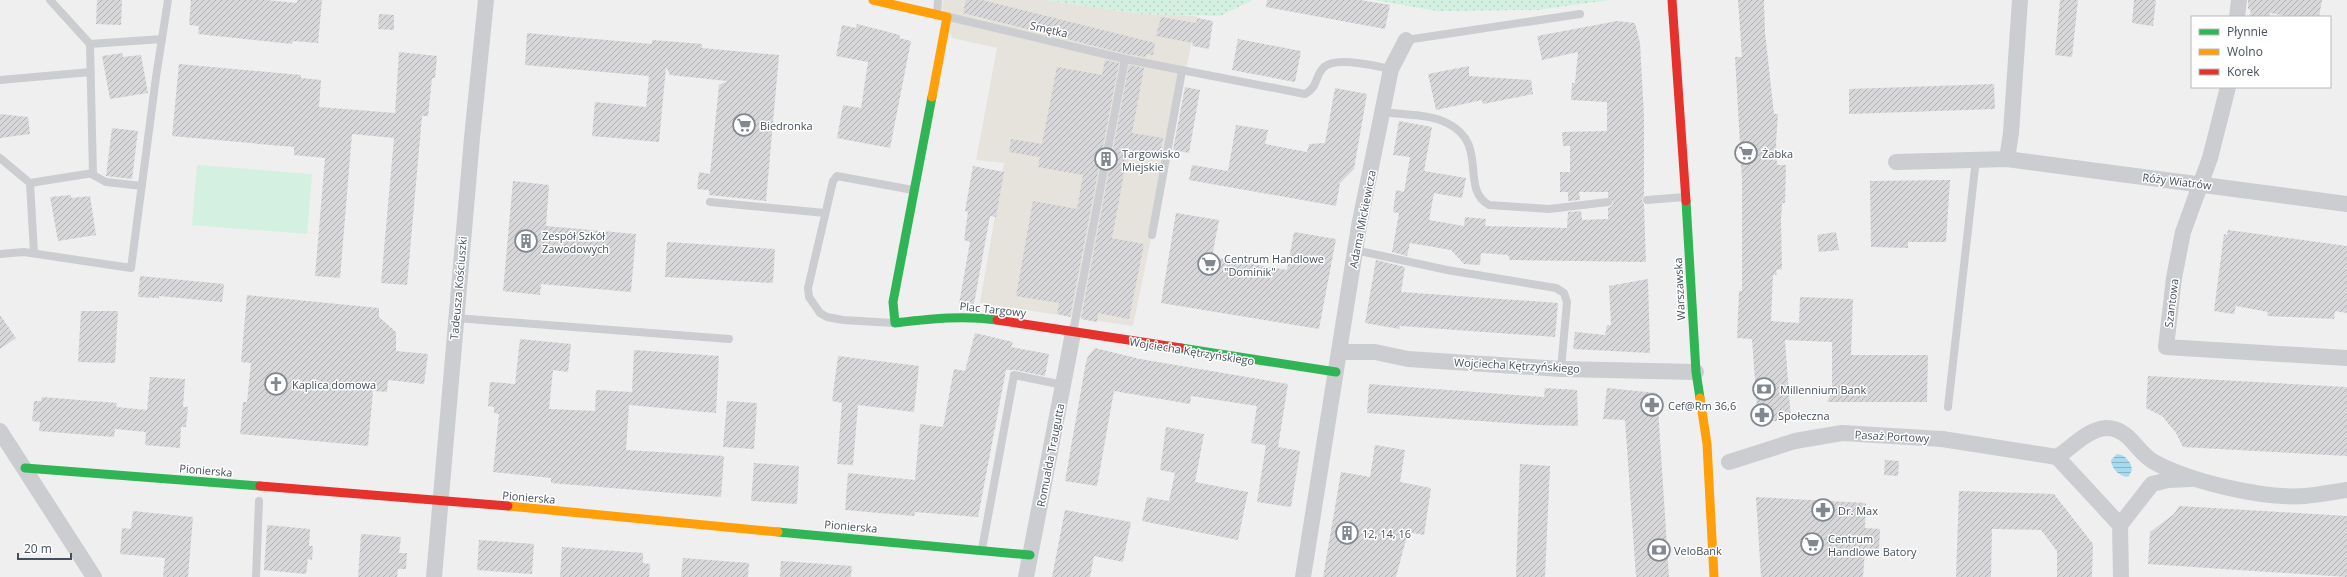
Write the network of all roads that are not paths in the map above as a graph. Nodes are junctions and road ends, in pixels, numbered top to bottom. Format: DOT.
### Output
graph roads {
  1 [pos="50,0"];
  2 [pos="168,0"];
  3 [pos="486,0"];
  4 [pos="873,0"];
  5 [pos="938,0"];
  6 [pos="1672,0"];
  7 [pos="2020,0"];
  8 [pos="2239,0"];
  9 [pos="936,14"];
  10 [pos="1580,14"];
  11 [pos="2237,16"];
  12 [pos="947,17"];
  13 [pos="162,39"];
  14 [pos="1406,40"];
  15 [pos="90,44"];
  16 [pos="1125,59"];
  17 [pos="1391,69"];
  18 [pos="1182,71"];
  19 [pos="91,72"];
  20 [pos="0,80"];
  21 [pos="2228,88"];
  22 [pos="1384,112"];
  23 [pos="0,158"];
  24 [pos="1976,159"];
  25 [pos="2007,159"];
  26 [pos="1896,162"];
  27 [pos="93,173"];
  28 [pos="30,183"];
  29 [pos="2199,184"];
  30 [pos="142,186"];
  31 [pos="914,190"];
  32 [pos="1686,197"];
  33 [pos="1647,200"];
  34 [pos="710,202"];
  35 [pos="1608,202"];
  36 [pos="2347,204"];
  37 [pos="825,213"];
  38 [pos="1152,235"];
  39 [pos="1355,250"];
  40 [pos="34,253"];
  41 [pos="0,254"];
  42 [pos="456,318"];
  43 [pos="895,323"];
  44 [pos="1073,333"];
  45 [pos="729,339"];
  46 [pos="1339,352"];
  47 [pos="2347,358"];
  48 [pos="1561,368"];
  49 [pos="1336,372"];
  50 [pos="1696,372"];
  51 [pos="1063,385"];
  52 [pos="1948,407"];
  53 [pos="0,431"];
  54 [pos="2057,458"];
  55 [pos="1729,462"];
  56 [pos="25,468"];
  57 [pos="2197,479"];
  58 [pos="2347,490"];
  59 [pos="440,500"];
  60 [pos="259,501"];
  61 [pos="2120,525"];
  62 [pos="982,550"];
  63 [pos="1030,555"];
  64 [pos="94,577"];
  65 [pos="256,577"];
  66 [pos="434,577"];
  67 [pos="1026,577"];
  68 [pos="1303,577"];
  69 [pos="1714,577"];
  70 [pos="2121,577"];
  1 -- 15 [label="lane"];
  2 -- 13 [label="lane"];
  3 -- 42 [label="street, Tadeusza Kościuszki"];
  4 -- 9 [label="street, Smętka"];
  5 -- 9 [label="lane"];
  6 -- 32 [label="street, Warszawska"];
  7 -- 25 [label="street"];
  8 -- 11 [label="street"];
  9 -- 12 [label="street, Smętka"];
  10 -- 14 [label="lane, Adama Mickiewicza"];
  12 -- 16 [label="lane, Smętka"];
  12 -- 31 [label="street"];
  13 -- 15 [label="lane"];
  13 -- 30 [label="lane"];
  14 -- 17 [label="street, Adama Mickiewicza"];
  15 -- 19 [label="lane"];
  16 -- 18 [label="lane, Smętka"];
  16 -- 44 [label="lane"];
  17 -- 18 [label="lane, Smętka"];
  17 -- 22 [label="street, Adama Mickiewicza"];
  18 -- 38 [label="lane"];
  19 -- 20 [label="lane"];
  19 -- 27 [label="lane"];
  21 -- 29 [label="street, Szantowa"];
  22 -- 35 [label="lane"];
  22 -- 39 [label="street, Adama Mickiewicza"];
  23 -- 28 [label="lane"];
  24 -- 25 [label="street, Róży Wiatrów"];
  24 -- 26 [label="street, Róży Wiatrów"];
  24 -- 52 [label="lane"];
  25 -- 29 [label="street, Róży Wiatrów"];
  27 -- 28 [label="lane"];
  27 -- 30 [label="lane"];
  28 -- 40 [label="lane"];
  29 -- 36 [label="street, Róży Wiatrów"];
  29 -- 47 [label="street, Szantowa"];
  30 -- 40 [label="lane"];
  31 -- 37 [label="lane"];
  31 -- 43 [label="street"];
  32 -- 33 [label="lane"];
  32 -- 50 [label="street, Warszawska"];
  34 -- 37 [label="lane"];
  37 -- 43 [label="lane"];
  39 -- 46 [label="street, Adama Mickiewicza"];
  39 -- 48 [label="lane"];
  40 -- 41 [label="lane"];
  42 -- 45 [label="lane"];
  42 -- 59 [label="street, Tadeusza Kościuszki"];
  43 -- 44 [label="street, Plac Targowy"];
  44 -- 49 [label="street, Wojciecha Kętrzyńskiego"];
  44 -- 51 [label="street, Romualda Traugutta"];
  46 -- 48 [label="street, Wojciecha Kętrzyńskiego"];
  46 -- 49 [label="street, Adama Mickiewicza"];
  48 -- 50 [label="street, Wojciecha Kętrzyńskiego"];
  49 -- 68 [label="street, Adama Mickiewicza"];
  50 -- 69 [label="street, Warszawska"];
  51 -- 62 [label="lane"];
  51 -- 63 [label="street, Romualda Traugutta"];
  53 -- 56 [label="street"];
  54 -- 55 [label="street, Pasaż Portowy"];
  54 -- 57 [label="street"];
  54 -- 61 [label="street"];
  56 -- 59 [label="street, Pionierska"];
  56 -- 64 [label="street"];
  57 -- 58 [label="street"];
  57 -- 61 [label="street"];
  59 -- 62 [label="street, Pionierska"];
  59 -- 66 [label="street, Tadeusza Kościuszki"];
  60 -- 65 [label="lane"];
  61 -- 70 [label="street"];
  62 -- 63 [label="street, Pionierska"];
  63 -- 67 [label="street, Romualda Traugutta"];
}
